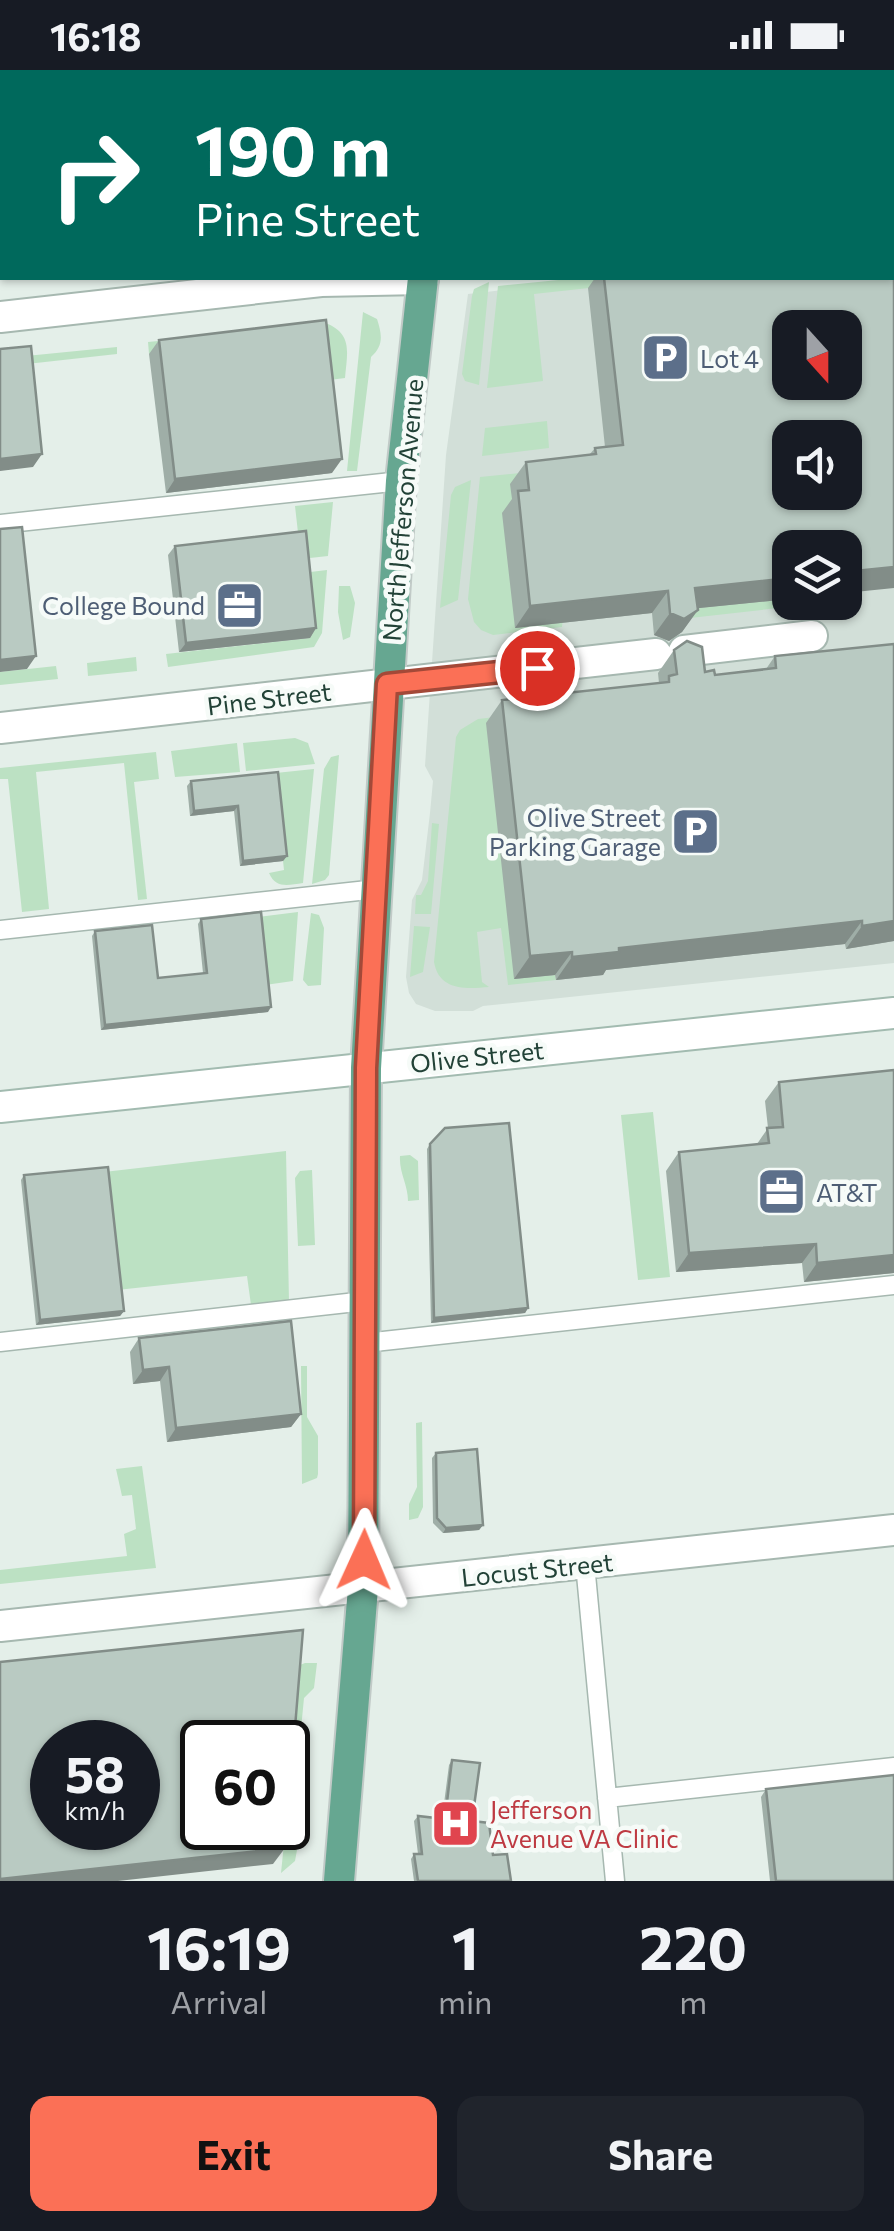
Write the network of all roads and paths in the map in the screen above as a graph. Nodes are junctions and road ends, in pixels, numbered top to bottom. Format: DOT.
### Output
graph roads {
  1 [pos="355,280"];
  2 [pos="423,280"];
  3 [pos="0,317"];
  4 [pos="401,480"];
  5 [pos="0,524"];
  6 [pos="812,636"];
  7 [pos="387,684"];
  8 [pos="0,728"];
  9 [pos="377,889"];
  10 [pos="0,930"];
  11 [pos="894,1013"];
  12 [pos="366,1068"];
  13 [pos="0,1107"];
  14 [pos="894,1285"];
  15 [pos="365,1301"];
  16 [pos="0,1342"];
  17 [pos="365,1343"];
  18 [pos="894,1530"];
  19 [pos="584,1564"];
  20 [pos="363,1588"];
  21 [pos="0,1626"];
  22 [pos="894,1767"];
  23 [pos="607,1798"];
  24 [pos="339,1881"];
  25 [pos="615,1881"];
  1 -- 3 [label="street"];
  2 -- 4 [label="main road, North Jefferson Avenue"];
  4 -- 5 [label="lane"];
  4 -- 7 [label="main road, North Jefferson Avenue"];
  6 -- 7 [label="street, Pine Street"];
  7 -- 8 [label="street, Pine Street"];
  7 -- 9 [label="main road, North Jefferson Avenue"];
  9 -- 10 [label="lane"];
  9 -- 12 [label="main road, North Jefferson Avenue"];
  11 -- 12 [label="street, Olive Street"];
  12 -- 13 [label="street, Olive Street"];
  12 -- 15 [label="main road, North Jefferson Avenue"];
  14 -- 17 [label="lane"];
  15 -- 16 [label="lane"];
  15 -- 17 [label="main road, North Jefferson Avenue"];
  17 -- 20 [label="main road, North Jefferson Avenue"];
  18 -- 19 [label="street, Locust Street"];
  19 -- 20 [label="street, Locust Street"];
  19 -- 23 [label="lane"];
  20 -- 21 [label="street, Locust Street"];
  20 -- 24 [label="main road, North Jefferson Avenue"];
  22 -- 23 [label="lane"];
  23 -- 25 [label="lane"];
}
